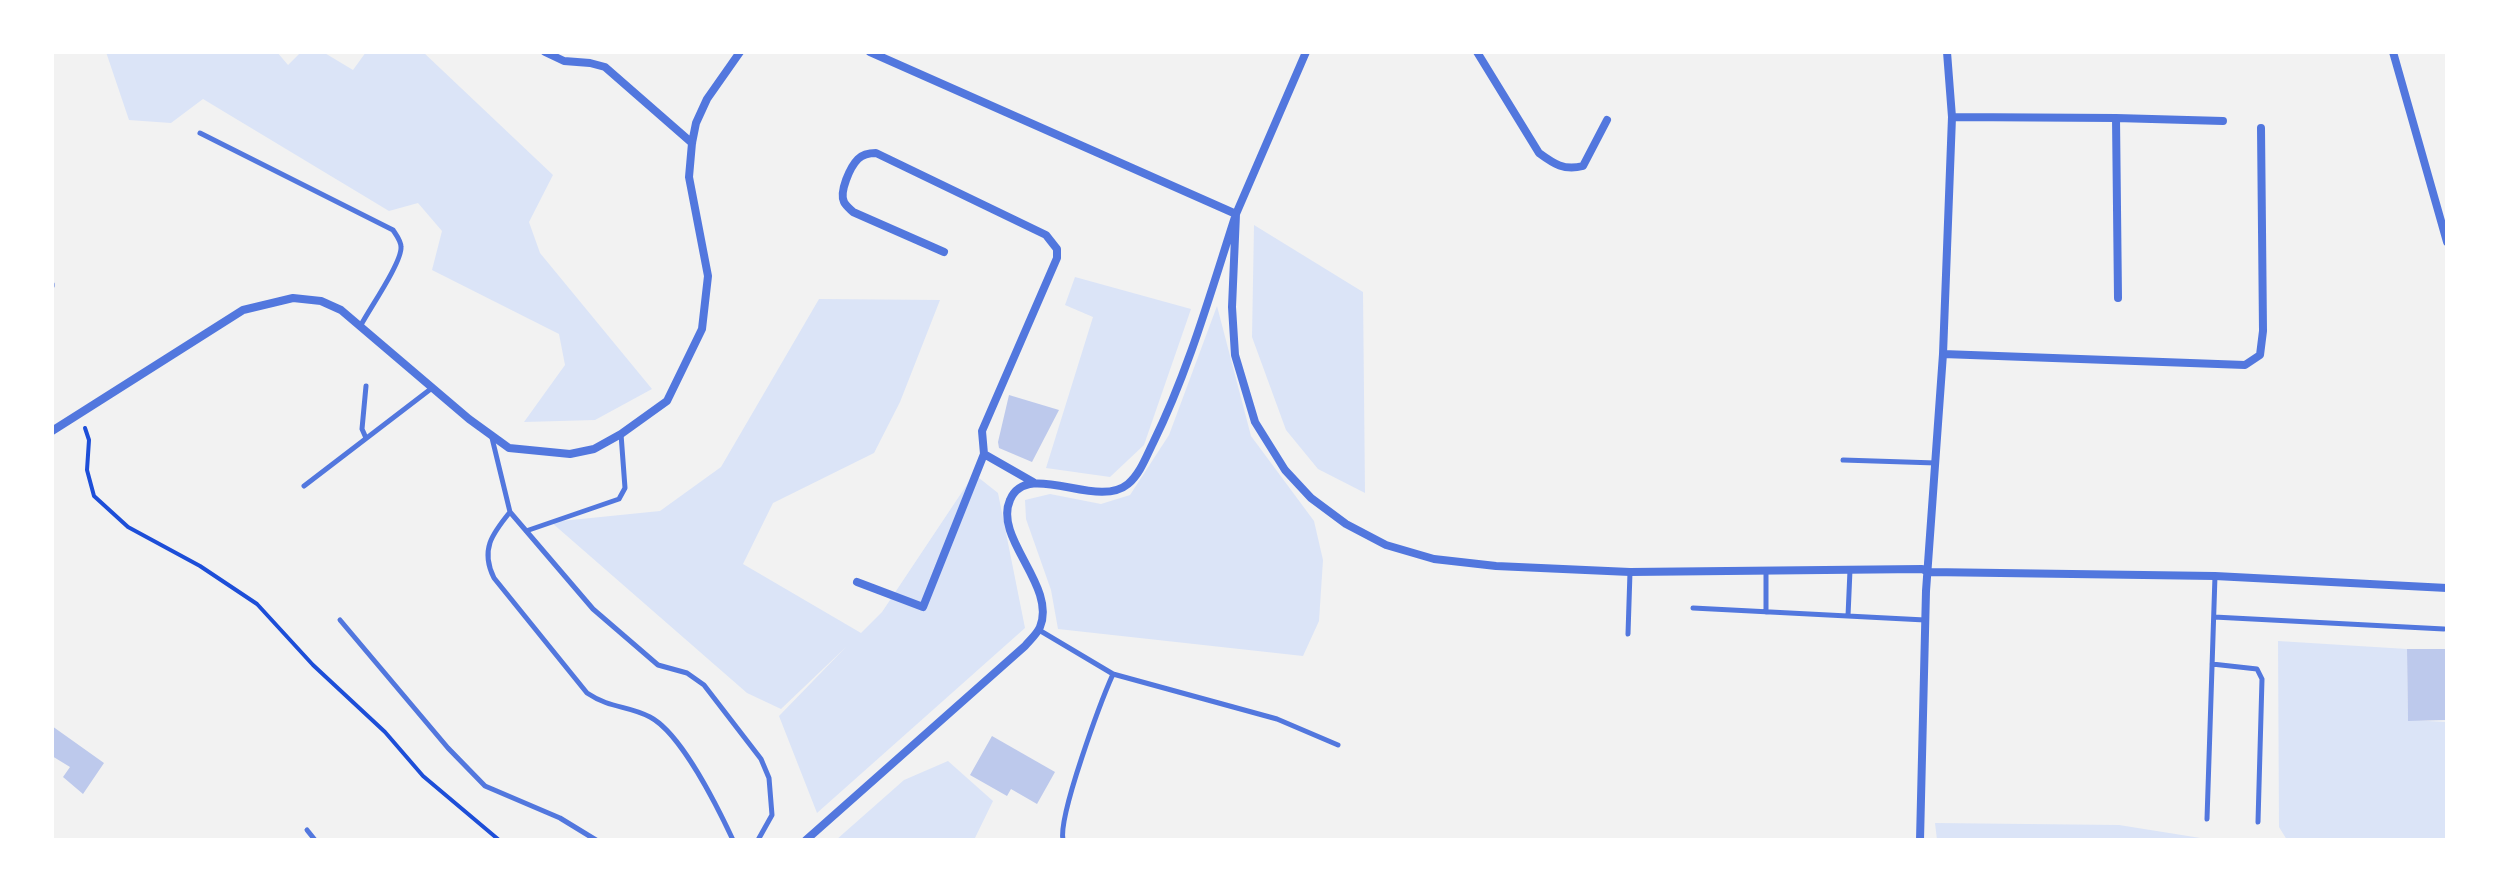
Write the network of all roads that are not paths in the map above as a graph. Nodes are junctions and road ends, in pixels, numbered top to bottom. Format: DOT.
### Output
graph roads {
  1 [pos="545,52"];
  2 [pos="740,52"];
  3 [pos="870,52"];
  4 [pos="1306,52"];
  5 [pos="1477,52"];
  6 [pos="1947,52"];
  7 [pos="2393,52"];
  8 [pos="1952,117"];
  9 [pos="2116,118"];
  10 [pos="1607,120"];
  11 [pos="2223,121"];
  12 [pos="2261,128"];
  13 [pos="200,133"];
  14 [pos="692,143"];
  15 [pos="1236,214"];
  16 [pos="2447,242"];
  17 [pos="944,252"];
  18 [pos="2118,298"];
  19 [pos="361,325"];
  20 [pos="1943,354"];
  21 [pos="366,386"];
  22 [pos="432,388"];
  23 [pos="55,430"];
  24 [pos="621,434"];
  25 [pos="492,437"];
  26 [pos="366,438"];
  27 [pos="984,454"];
  28 [pos="1843,460"];
  29 [pos="1937,463"];
  30 [pos="1033,482"];
  31 [pos="304,486"];
  32 [pos="510,512"];
  33 [pos="526,531"];
  34 [pos="1850,570"];
  35 [pos="1766,571"];
  36 [pos="1630,572"];
  37 [pos="1929,572"];
  38 [pos="2215,576"];
  39 [pos="857,582"];
  40 [pos="2447,588"];
  41 [pos="1693,608"];
  42 [pos="1766,612"];
  43 [pos="1848,616"];
  44 [pos="2214,617"];
  45 [pos="340,620"];
  46 [pos="1925,620"];
  47 [pos="2444,629"];
  48 [pos="1039,630"];
  49 [pos="1628,634"];
  50 [pos="2212,664"];
  51 [pos="1113,674"];
  52 [pos="1338,745"];
  53 [pos="2207,819"];
  54 [pos="2258,822"];
  55 [pos="307,830"];
  56 [pos="315,840"];
  57 [pos="596,840"];
  58 [pos="733,840"];
  59 [pos="758,840"];
  60 [pos="806,840"];
  61 [pos="1063,840"];
  62 [pos="1920,840"];
  1 -- 14 [label="street"];
  2 -- 14 [label="street"];
  3 -- 15 [label="street"];
  4 -- 15 [label="street"];
  5 -- 10 [label="street"];
  6 -- 8 [label="street"];
  7 -- 16 [label="street"];
  8 -- 9 [label="street"];
  8 -- 20 [label="street"];
  9 -- 11 [label="street"];
  9 -- 18 [label="street"];
  12 -- 20 [label="street"];
  13 -- 19 [label="lane"];
  14 -- 24 [label="street"];
  15 -- 30 [label="street"];
  15 -- 36 [label="street"];
  17 -- 27 [label="street"];
  19 -- 22 [label="street"];
  19 -- 23 [label="street"];
  20 -- 29 [label="street"];
  21 -- 26 [label="lane"];
  22 -- 25 [label="street"];
  22 -- 26 [label="lane"];
  24 -- 25 [label="street"];
  24 -- 33 [label="lane"];
  25 -- 32 [label="lane"];
  26 -- 31 [label="lane"];
  27 -- 30 [label="street"];
  27 -- 39 [label="street"];
  28 -- 29 [label="lane"];
  29 -- 37 [label="street"];
  30 -- 48 [label="street"];
  32 -- 33 [label="lane"];
  32 -- 58 [label="lane"];
  33 -- 59 [label="lane"];
  34 -- 35 [label="street"];
  34 -- 37 [label="street"];
  34 -- 43 [label="lane"];
  35 -- 36 [label="street"];
  35 -- 42 [label="lane"];
  36 -- 49 [label="lane"];
  37 -- 38 [label="street"];
  37 -- 46 [label="street"];
  38 -- 40 [label="street"];
  38 -- 44 [label="lane"];
  41 -- 42 [label="lane"];
  42 -- 43 [label="lane"];
  43 -- 46 [label="lane"];
  44 -- 47 [label="lane"];
  44 -- 50 [label="lane"];
  45 -- 57 [label="lane"];
  46 -- 62 [label="street"];
  48 -- 51 [label="lane"];
  48 -- 60 [label="street"];
  50 -- 53 [label="lane"];
  50 -- 54 [label="lane"];
  51 -- 52 [label="lane"];
  51 -- 61 [label="lane"];
  55 -- 56 [label="lane"];
}
